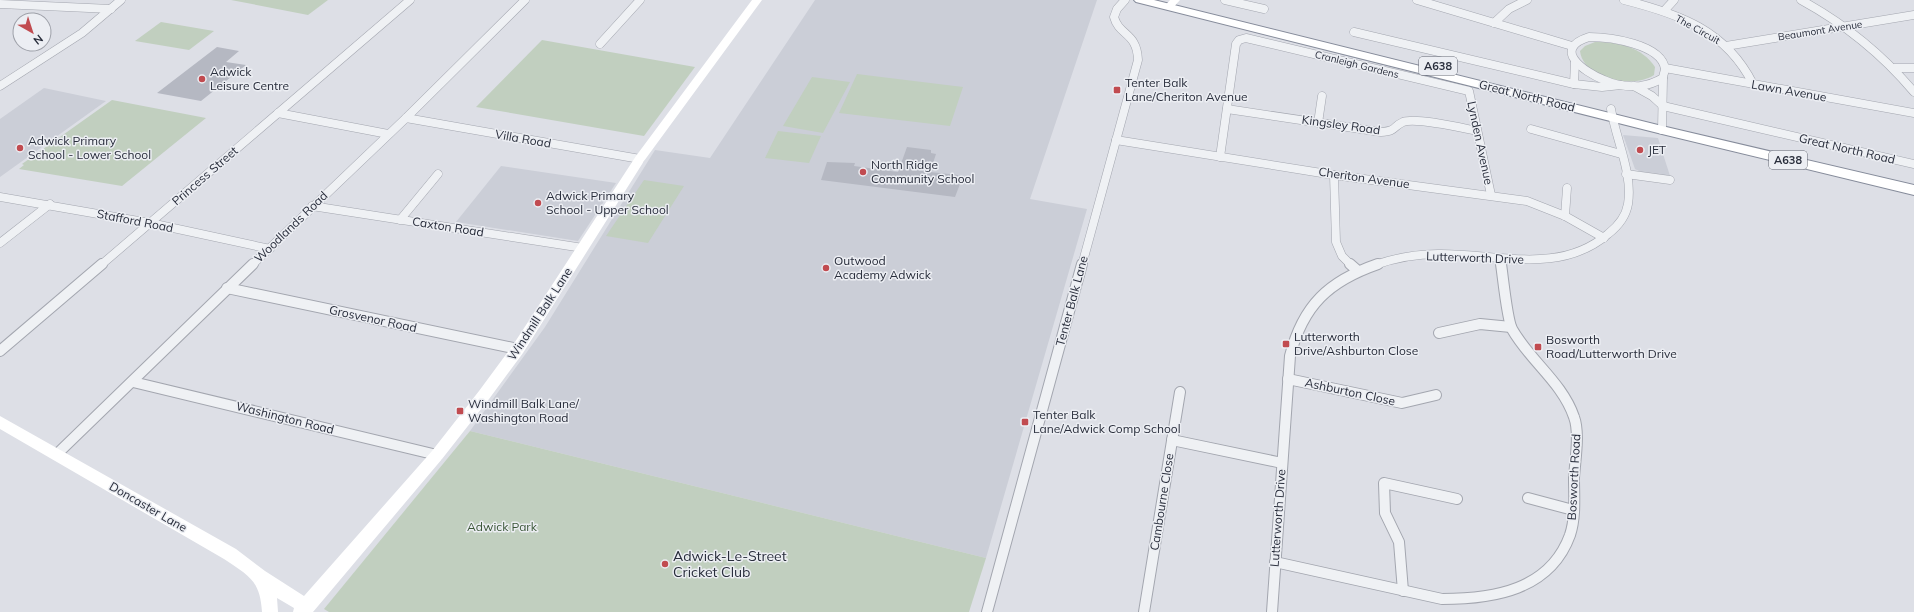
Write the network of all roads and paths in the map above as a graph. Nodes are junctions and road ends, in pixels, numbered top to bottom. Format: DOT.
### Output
graph roads {
  1 [pos="121,0"];
  2 [pos="410,0"];
  3 [pos="525,0"];
  4 [pos="640,0"];
  5 [pos="757,0"];
  6 [pos="1125,0"];
  7 [pos="1140,0"];
  8 [pos="1225,0"];
  9 [pos="1417,0"];
  10 [pos="1527,0"];
  11 [pos="1624,0"];
  12 [pos="1674,0"];
  13 [pos="1801,0"];
  14 [pos="1172,2"];
  15 [pos="0,4"];
  16 [pos="1264,9"];
  17 [pos="110,10"];
  18 [pos="1664,11"];
  19 [pos="1914,15"];
  20 [pos="1494,23"];
  21 [pos="1845,26"];
  22 [pos="1354,32"];
  23 [pos="600,44"];
  24 [pos="1572,46"];
  25 [pos="1726,46"];
  26 [pos="1575,62"];
  27 [pos="1665,68"];
  28 [pos="1894,68"];
  29 [pos="1914,68"];
  30 [pos="1663,78"];
  31 [pos="1574,84"];
  32 [pos="1753,84"];
  33 [pos="1,85"];
  34 [pos="1621,85"];
  35 [pos="1634,86"];
  36 [pos="1469,91"];
  37 [pos="1914,92"];
  38 [pos="1322,96"];
  39 [pos="1663,106"];
  40 [pos="1227,109"];
  41 [pos="278,113"];
  42 [pos="1611,113"];
  43 [pos="1914,113"];
  44 [pos="406,118"];
  45 [pos="1318,122"];
  46 [pos="1662,126"];
  47 [pos="1531,129"];
  48 [pos="1477,131"];
  49 [pos="388,134"];
  50 [pos="1116,140"];
  51 [pos="1621,154"];
  52 [pos="1220,157"];
  53 [pos="640,159"];
  54 [pos="1914,164"];
  55 [pos="438,174"];
  56 [pos="1334,174"];
  57 [pos="1626,174"];
  58 [pos="1670,180"];
  59 [pos="1914,180"];
  60 [pos="1567,188"];
  61 [pos="1914,190"];
  62 [pos="1491,196"];
  63 [pos="0,197"];
  64 [pos="50,204"];
  65 [pos="312,206"];
  66 [pos="1565,216"];
  67 [pos="400,220"];
  68 [pos="150,223"];
  69 [pos="1604,238"];
  70 [pos="0,243"];
  71 [pos="270,248"];
  72 [pos="583,248"];
  73 [pos="1500,260"];
  74 [pos="1358,271"];
  75 [pos="227,288"];
  76 [pos="1511,327"];
  77 [pos="1438,333"];
  78 [pos="518,349"];
  79 [pos="0,351"];
  80 [pos="1288,379"];
  81 [pos="133,382"];
  82 [pos="1180,392"];
  83 [pos="1436,395"];
  84 [pos="0,422"];
  85 [pos="1172,440"];
  86 [pos="57,454"];
  87 [pos="437,455"];
  88 [pos="1282,463"];
  89 [pos="1528,498"];
  90 [pos="1457,499"];
  91 [pos="1573,510"];
  92 [pos="1275,562"];
  93 [pos="260,576"];
  94 [pos="1403,591"];
  95 [pos="304,609"];
  96 [pos="270,612"];
  97 [pos="987,612"];
  98 [pos="1144,612"];
  99 [pos="1272,612"];
  1 -- 17 [label="street"];
  2 -- 41 [label="street, Princess Street"];
  3 -- 44 [label="street, Woodlands Road"];
  4 -- 23 [label="street"];
  5 -- 53 [label="street, Windmill Balk Lane"];
  6 -- 50 [label="street, Tenter Balk Lane"];
  7 -- 14 [label="highway, Great North Road / A638"];
  8 -- 16 [label="street"];
  9 -- 20 [label="street"];
  10 -- 20 [label="street"];
  11 -- 18 [label="street, The Circuit"];
  12 -- 18 [label="street"];
  13 -- 21 [label="street"];
  14 -- 42 [label="highway, Great North Road / A638"];
  15 -- 17 [label="street"];
  17 -- 33 [label="street"];
  18 -- 25 [label="street, The Circuit"];
  19 -- 21 [label="street, Beaumont Avenue"];
  20 -- 24 [label="street"];
  21 -- 25 [label="street, Beaumont Avenue"];
  21 -- 28 [label="street"];
  22 -- 31 [label="street, Great North Road"];
  24 -- 26 [label="street"];
  24 -- 27 [label="street"];
  25 -- 32 [label="street, The Circuit"];
  26 -- 31 [label="street"];
  26 -- 34 [label="street"];
  27 -- 30 [label="street"];
  27 -- 32 [label="street, Lawn Avenue"];
  28 -- 29 [label="street"];
  28 -- 37 [label="street"];
  30 -- 35 [label="street"];
  30 -- 39 [label="street"];
  31 -- 34 [label="street, Great North Road"];
  32 -- 43 [label="street, Lawn Avenue"];
  34 -- 35 [label="street"];
  35 -- 39 [label="street"];
  36 -- 40 [label="street, Cranleigh Gardens"];
  36 -- 48 [label="street, Lynden Avenue"];
  38 -- 45 [label="street"];
  39 -- 46 [label="street"];
  39 -- 54 [label="street, Great North Road"];
  40 -- 45 [label="street, Kingsley Road"];
  40 -- 52 [label="street"];
  41 -- 49 [label="street"];
  41 -- 68 [label="street, Princess Street"];
  42 -- 46 [label="highway, Great North Road / A638"];
  42 -- 51 [label="street, Lutterworth Drive"];
  44 -- 49 [label="street, Woodlands Road"];
  44 -- 53 [label="street, Villa Road"];
  45 -- 48 [label="street, Kingsley Road"];
  46 -- 59 [label="highway, Great North Road / A638"];
  46 -- 61 [label="highway, Great North Road / A638"];
  47 -- 51 [label="street"];
  48 -- 62 [label="street, Lynden Avenue"];
  49 -- 65 [label="street, Woodlands Road"];
  50 -- 52 [label="street, Cheriton Avenue"];
  50 -- 97 [label="street, Tenter Balk Lane"];
  51 -- 57 [label="street, Lutterworth Drive"];
  52 -- 56 [label="street, Cheriton Avenue"];
  53 -- 72 [label="street, Windmill Balk Lane"];
  55 -- 67 [label="street"];
  56 -- 62 [label="street, Cheriton Avenue"];
  56 -- 74 [label="street"];
  57 -- 58 [label="street"];
  57 -- 69 [label="street, Lutterworth Drive"];
  60 -- 66 [label="street"];
  62 -- 66 [label="street, Cheriton Avenue"];
  63 -- 64 [label="street, Stafford Road"];
  64 -- 68 [label="street, Stafford Road"];
  64 -- 70 [label="street"];
  65 -- 67 [label="street, Caxton Road"];
  65 -- 71 [label="street, Woodlands Road"];
  66 -- 69 [label="street, Cheriton Avenue"];
  67 -- 72 [label="street, Caxton Road"];
  68 -- 71 [label="street, Stafford Road"];
  68 -- 79 [label="street, Princess Street"];
  69 -- 73 [label="street, Lutterworth Drive"];
  71 -- 75 [label="street, Woodlands Road"];
  72 -- 78 [label="street, Windmill Balk Lane"];
  73 -- 74 [label="street, Lutterworth Drive"];
  73 -- 76 [label="street, Bosworth Road"];
  74 -- 80 [label="street, Lutterworth Drive"];
  75 -- 78 [label="street, Grosvenor Road"];
  75 -- 81 [label="street, Woodlands Road"];
  76 -- 77 [label="street"];
  76 -- 91 [label="street, Bosworth Road"];
  78 -- 87 [label="street, Windmill Balk Lane"];
  80 -- 83 [label="street, Ashburton Close"];
  80 -- 88 [label="street, Lutterworth Drive"];
  81 -- 86 [label="street, Woodlands Road"];
  81 -- 87 [label="street, Washington Road"];
  82 -- 85 [label="street, Cambourne Close"];
  84 -- 86 [label="street, Doncaster Lane"];
  85 -- 88 [label="street"];
  85 -- 98 [label="street, Cambourne Close"];
  86 -- 93 [label="street, Doncaster Lane"];
  87 -- 95 [label="street, Windmill Balk Lane"];
  88 -- 92 [label="street, Lutterworth Drive"];
  89 -- 91 [label="street"];
  90 -- 94 [label="street"];
  91 -- 94 [label="street, Bosworth Road"];
  92 -- 94 [label="street, Bosworth Road"];
  92 -- 99 [label="street, Lutterworth Drive"];
  93 -- 95 [label="street"];
  93 -- 96 [label="street, Doncaster Lane"];
}
